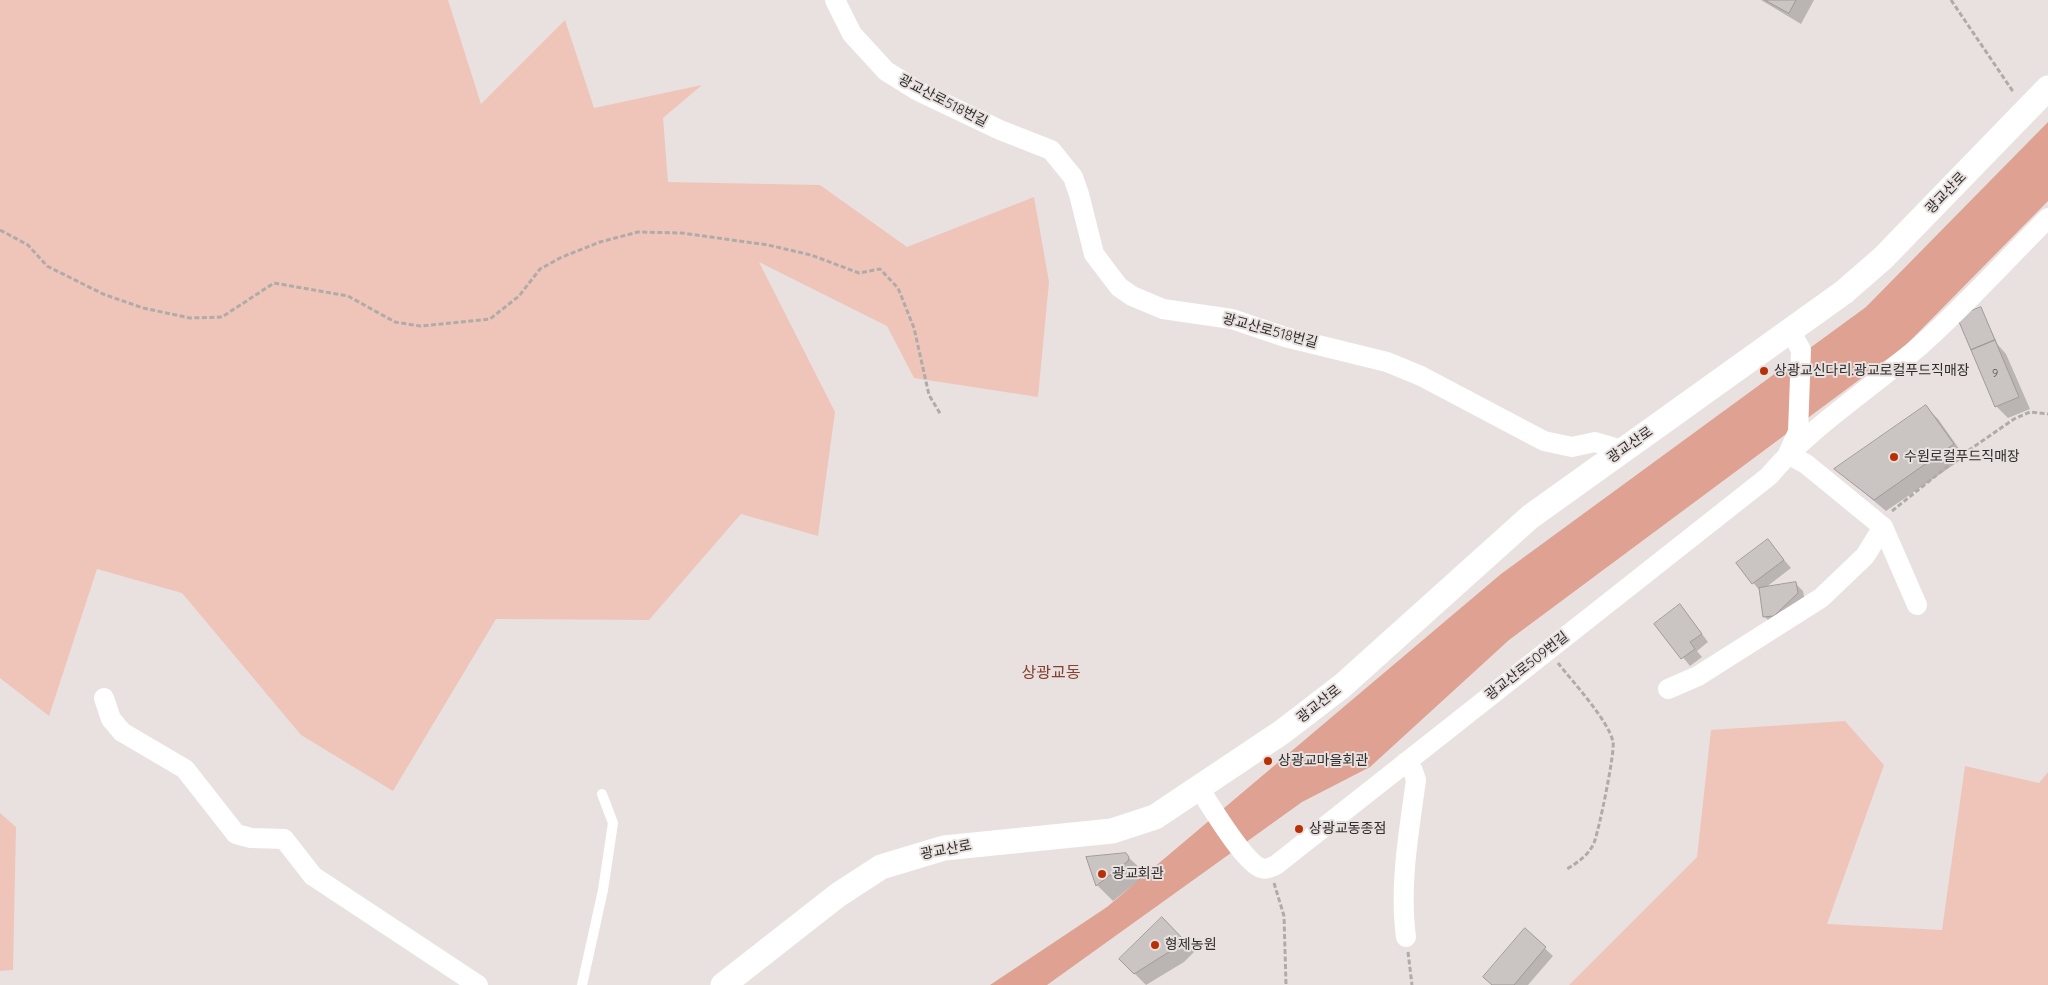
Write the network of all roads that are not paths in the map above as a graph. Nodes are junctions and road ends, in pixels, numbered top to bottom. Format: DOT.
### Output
graph roads {
  1 [pos="835,0"];
  2 [pos="2048,88"];
  3 [pos="2048,218"];
  4 [pos="1796,341"];
  5 [pos="1622,450"];
  6 [pos="1788,454"];
  7 [pos="1882,526"];
  8 [pos="1917,605"];
  9 [pos="1668,689"];
  10 [pos="104,698"];
  11 [pos="1406,762"];
  12 [pos="1198,788"];
  13 [pos="602,794"];
  14 [pos="1406,937"];
  15 [pos="478,985"];
  16 [pos="582,985"];
  17 [pos="723,985"];
  1 -- 5 [label="street, 광교산로518번길"];
  2 -- 4 [label="street, 광교산로"];
  3 -- 6 [label="street"];
  4 -- 5 [label="street, 광교산로"];
  4 -- 6 [label="street, 광교산로509번길"];
  5 -- 12 [label="street, 광교산로"];
  6 -- 7 [label="street"];
  6 -- 11 [label="street, 광교산로509번길"];
  7 -- 8 [label="street"];
  7 -- 9 [label="street"];
  10 -- 15 [label="street"];
  11 -- 12 [label="street, 광교산로509번길"];
  11 -- 14 [label="street"];
  12 -- 17 [label="street, 광교산로"];
  13 -- 16 [label="lane"];
}
